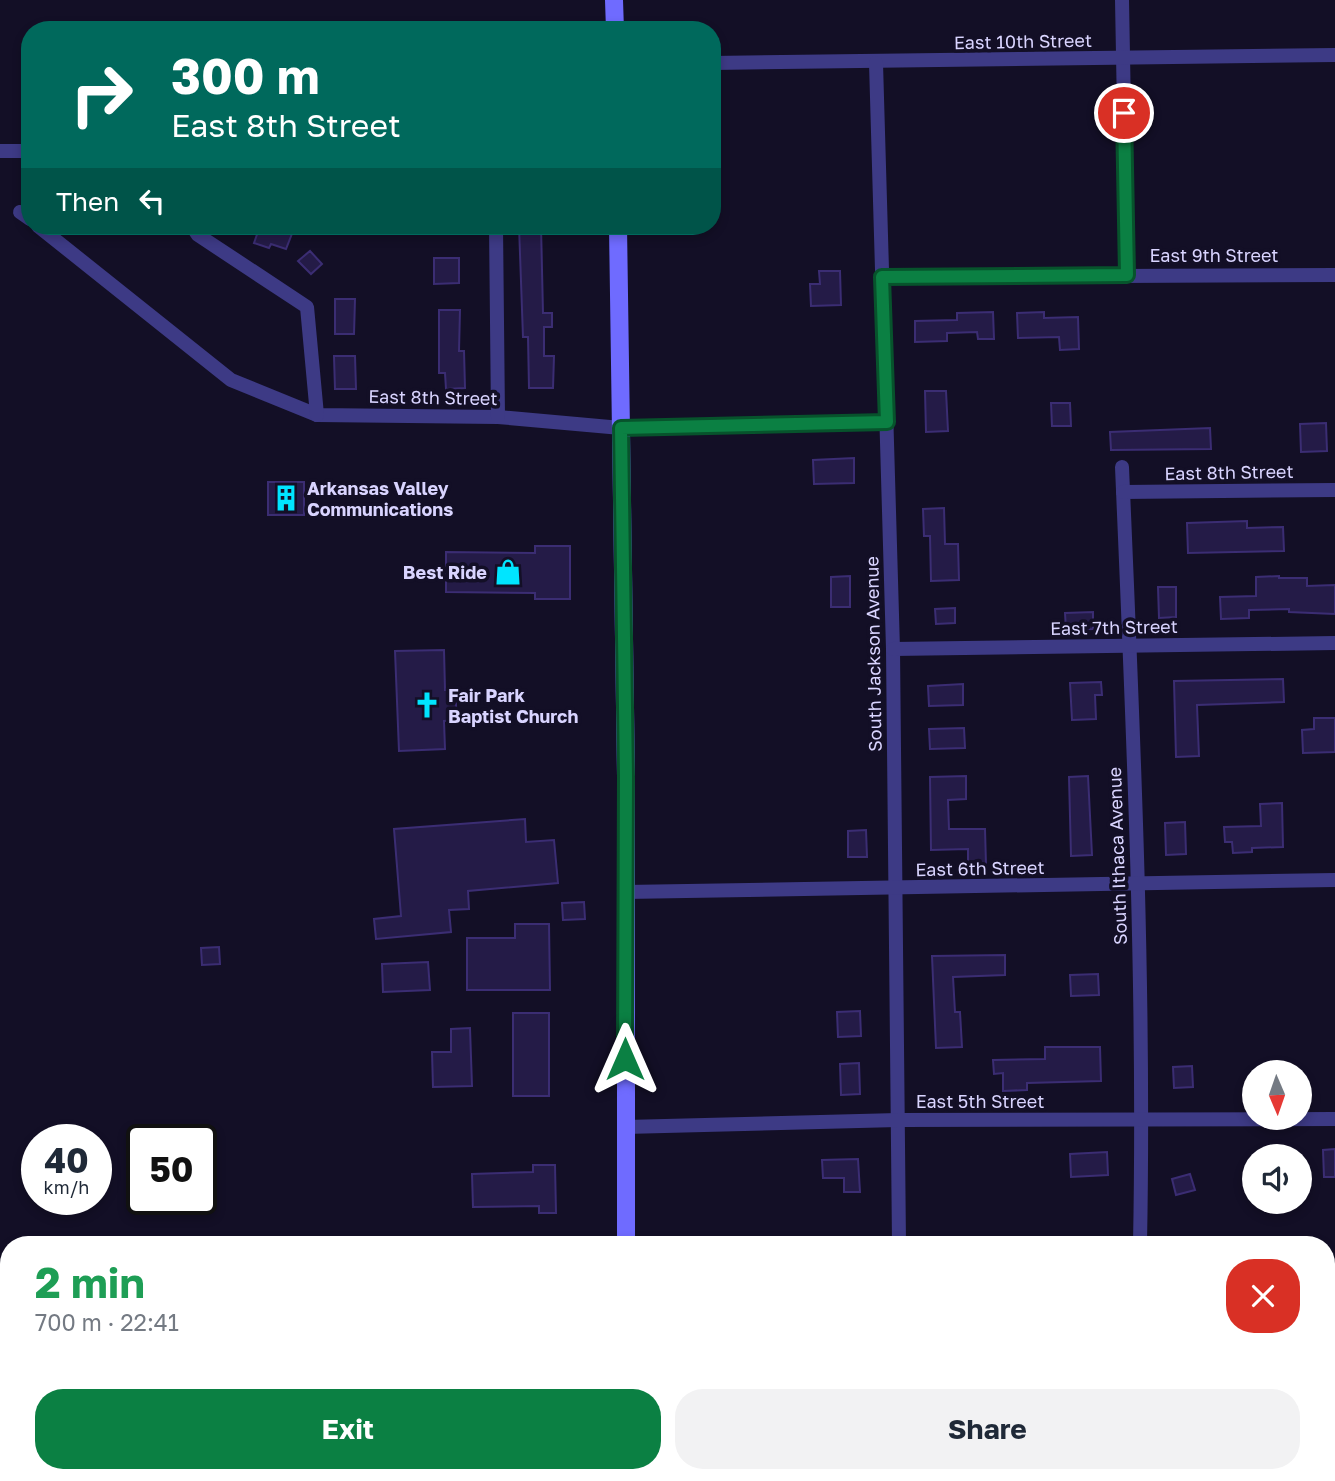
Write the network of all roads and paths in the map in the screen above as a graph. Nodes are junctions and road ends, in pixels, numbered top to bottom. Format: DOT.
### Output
graph roads {
  1 [pos="614,0"];
  2 [pos="1122,0"];
  3 [pos="615,21"];
  4 [pos="1335,55"];
  5 [pos="1123,59"];
  6 [pos="721,63"];
  7 [pos="876,63"];
  8 [pos="0,151"];
  9 [pos="21,151"];
  10 [pos="49,235"];
  11 [pos="198,235"];
  12 [pos="496,235"];
  13 [pos="618,235"];
  14 [pos="1127,275"];
  15 [pos="1335,275"];
  16 [pos="882,277"];
  17 [pos="317,415"];
  18 [pos="498,417"];
  19 [pos="887,422"];
  20 [pos="621,428"];
  21 [pos="1122,467"];
  22 [pos="1335,490"];
  23 [pos="1124,492"];
  24 [pos="1335,643"];
  25 [pos="1130,646"];
  26 [pos="893,649"];
  27 [pos="1335,880"];
  28 [pos="1138,885"];
  29 [pos="896,888"];
  30 [pos="625,892"];
  31 [pos="1335,1119"];
  32 [pos="898,1120"];
  33 [pos="1142,1122"];
  34 [pos="625,1127"];
  35 [pos="626,1236"];
  36 [pos="899,1236"];
  37 [pos="1140,1236"];
  1 -- 3 [label="main road"];
  2 -- 5 [label="street"];
  4 -- 5 [label="street, East 10th Street"];
  5 -- 7 [label="street, East 10th Street"];
  5 -- 14 [label="street"];
  6 -- 7 [label="street, East 10th Street"];
  7 -- 16 [label="street, South Jackson Avenue"];
  8 -- 9 [label="street"];
  10 -- 17 [label="street, East 8th Street"];
  11 -- 17 [label="street"];
  12 -- 18 [label="street"];
  13 -- 20 [label="main road"];
  14 -- 15 [label="street, East 9th Street"];
  14 -- 16 [label="street, East 9th Street"];
  16 -- 19 [label="street, South Jackson Avenue"];
  17 -- 18 [label="street, East 8th Street"];
  18 -- 20 [label="street, East 8th Street"];
  19 -- 20 [label="street, East 8th Street"];
  19 -- 26 [label="street, South Jackson Avenue"];
  20 -- 30 [label="main road"];
  21 -- 23 [label="street, South Ithaca Avenue"];
  22 -- 23 [label="street, East 8th Street"];
  23 -- 25 [label="street, South Ithaca Avenue"];
  24 -- 25 [label="street, East 7th Street"];
  25 -- 26 [label="street, East 7th Street"];
  25 -- 28 [label="street, South Ithaca Avenue"];
  26 -- 29 [label="street, South Jackson Avenue"];
  27 -- 28 [label="street, East 6th Street"];
  28 -- 29 [label="street, East 6th Street"];
  28 -- 33 [label="street, South Ithaca Avenue"];
  29 -- 30 [label="street, East 6th Street"];
  29 -- 32 [label="street, South Jackson Avenue"];
  30 -- 34 [label="main road"];
  31 -- 33 [label="street, East 5th Street"];
  32 -- 33 [label="street, East 5th Street"];
  32 -- 34 [label="street, East 5th Street"];
  32 -- 36 [label="street, South Jackson Avenue"];
  33 -- 37 [label="street, South Ithaca Avenue"];
  34 -- 35 [label="main road"];
}
